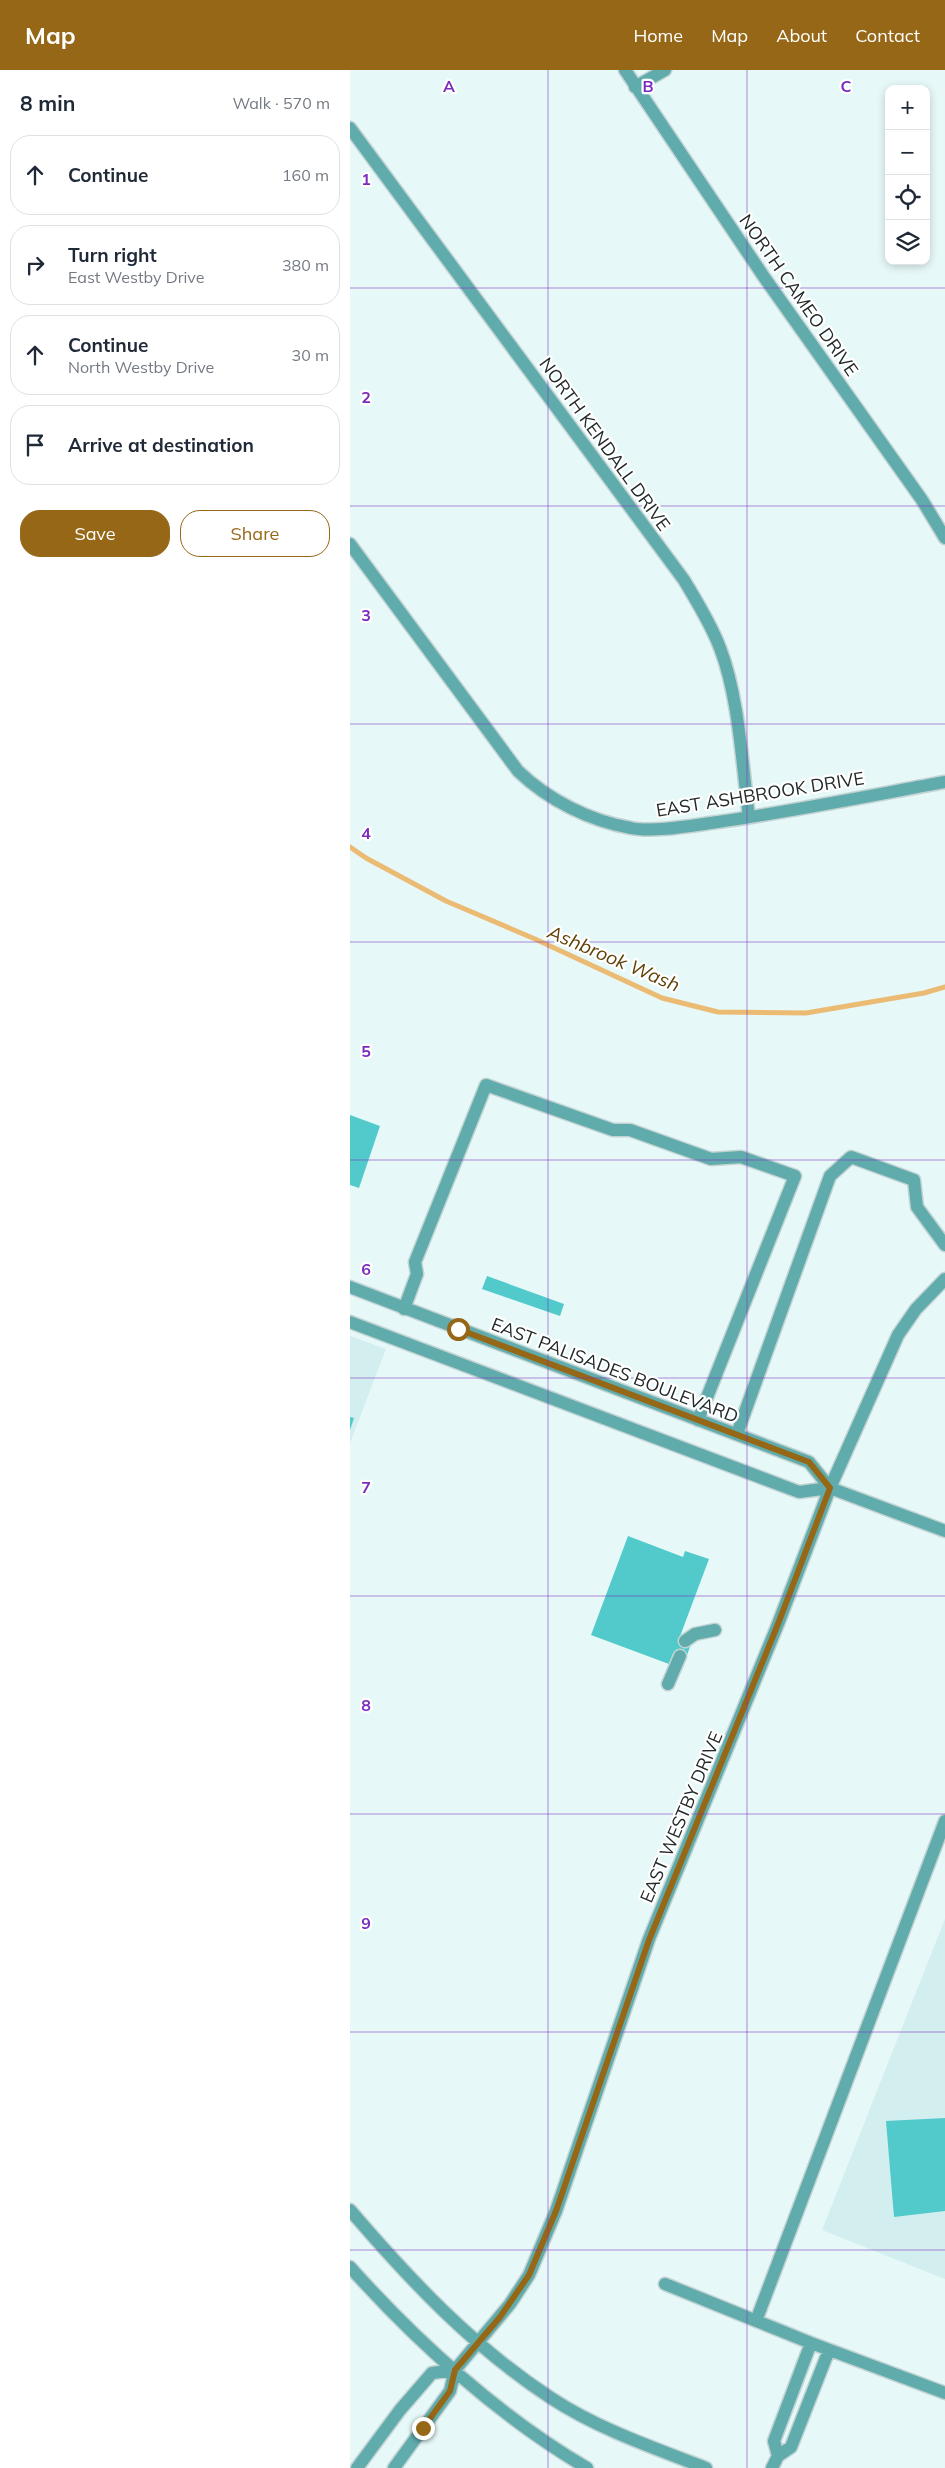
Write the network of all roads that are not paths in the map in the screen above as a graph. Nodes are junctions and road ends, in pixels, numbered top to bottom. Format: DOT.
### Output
graph roads {
  1 [pos="625,70"];
  2 [pos="665,70"];
  3 [pos="635,87"];
  4 [pos="350,128"];
  5 [pos="945,538"];
  6 [pos="350,544"];
  7 [pos="945,782"];
  8 [pos="749,817"];
  9 [pos="945,1245"];
  10 [pos="945,1279"];
  11 [pos="350,1287"];
  12 [pos="404,1309"];
  13 [pos="350,1322"];
  14 [pos="698,1420"];
  15 [pos="737,1434"];
  16 [pos="830,1488"];
  17 [pos="945,1531"];
  18 [pos="715,1630"];
  19 [pos="685,1641"];
  20 [pos="680,1656"];
  21 [pos="668,1684"];
  22 [pos="945,1821"];
  23 [pos="350,2210"];
  24 [pos="350,2267"];
  25 [pos="665,2284"];
  26 [pos="756,2321"];
  27 [pos="480,2343"];
  28 [pos="811,2343"];
  29 [pos="830,2350"];
  30 [pos="455,2370"];
  31 [pos="945,2393"];
  32 [pos="788,2403"];
  33 [pos="806,2411"];
  34 [pos="775,2462"];
  35 [pos="357,2468"];
  36 [pos="394,2468"];
  37 [pos="587,2468"];
  38 [pos="706,2468"];
  1 -- 3 [label="street, NORTH CAMEO DRIVE"];
  2 -- 3 [label="street"];
  3 -- 5 [label="street, NORTH CAMEO DRIVE"];
  4 -- 8 [label="street, NORTH KENDALL DRIVE"];
  6 -- 8 [label="street, EAST ASHBROOK DRIVE"];
  7 -- 8 [label="street, EAST ASHBROOK DRIVE"];
  9 -- 15 [label="street"];
  10 -- 16 [label="street, EAST WESTBY DRIVE"];
  11 -- 12 [label="street, EAST PALISADES BOULEVARD"];
  12 -- 14 [label="street, EAST PALISADES BOULEVARD"];
  12 -- 14 [label="street"];
  13 -- 16 [label="street"];
  14 -- 15 [label="street, EAST PALISADES BOULEVARD"];
  15 -- 16 [label="street, EAST PALISADES BOULEVARD"];
  16 -- 17 [label="street"];
  16 -- 27 [label="street, EAST WESTBY DRIVE"];
  18 -- 19 [label="street"];
  20 -- 21 [label="street"];
  22 -- 26 [label="street"];
  23 -- 27 [label="street"];
  24 -- 30 [label="street"];
  25 -- 26 [label="street"];
  26 -- 28 [label="street"];
  27 -- 30 [label="street, EAST WESTBY DRIVE"];
  27 -- 38 [label="street"];
  28 -- 29 [label="street"];
  28 -- 32 [label="street"];
  29 -- 31 [label="street"];
  29 -- 33 [label="street"];
  30 -- 35 [label="street"];
  30 -- 36 [label="street"];
  30 -- 37 [label="street"];
  32 -- 33 [label="street"];
  32 -- 34 [label="street"];
  33 -- 34 [label="street"];
}
